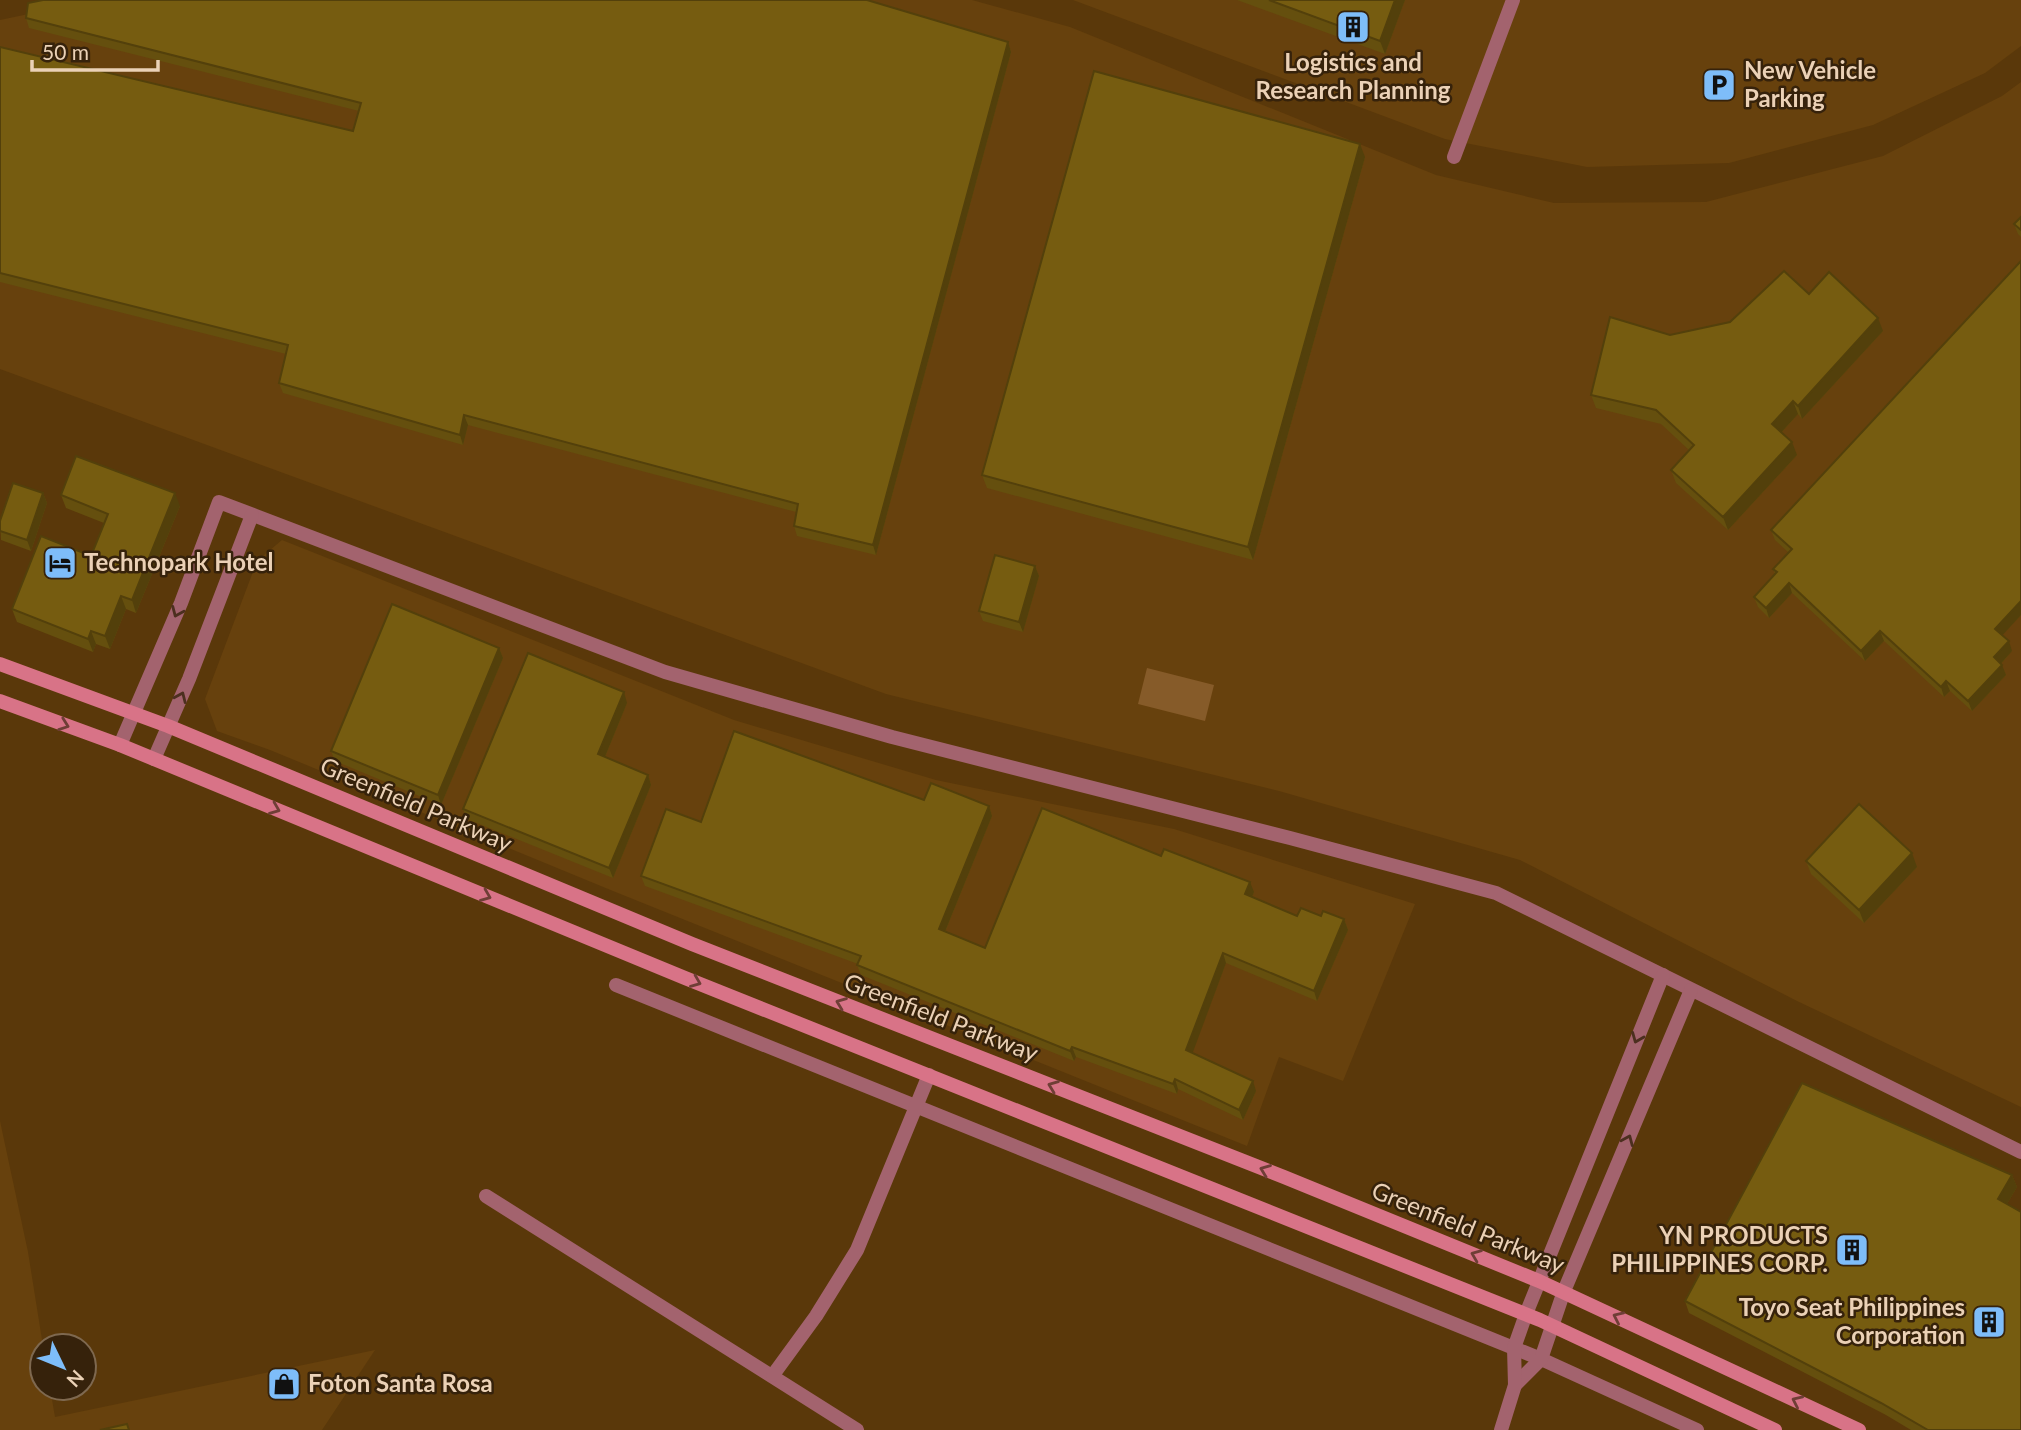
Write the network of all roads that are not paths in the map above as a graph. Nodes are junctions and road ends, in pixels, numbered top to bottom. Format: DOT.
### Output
graph roads {
  1 [pos="1513,0"];
  2 [pos="1454,157"];
  3 [pos="252,515"];
  4 [pos="0,664"];
  5 [pos="0,701"];
  6 [pos="134,713"];
  7 [pos="168,726"];
  8 [pos="120,745"];
  9 [pos="154,759"];
  10 [pos="1663,975"];
  11 [pos="616,985"];
  12 [pos="1691,989"];
  13 [pos="929,1075"];
  14 [pos="916,1107"];
  15 [pos="2021,1152"];
  16 [pos="486,1196"];
  17 [pos="1539,1281"];
  18 [pos="1564,1291"];
  19 [pos="1526,1314"];
  20 [pos="1552,1325"];
  21 [pos="1514,1348"];
  22 [pos="1541,1359"];
  23 [pos="773,1375"];
  24 [pos="1515,1385"];
  25 [pos="857,1430"];
  26 [pos="1502,1430"];
  27 [pos="1697,1430"];
  28 [pos="1776,1430"];
  29 [pos="1859,1430"];
  1 -- 2 [label="street"];
  3 -- 6 [label="street, one-way"];
  7 -- 3 [label="street, one-way"];
  3 -- 10 [label="street"];
  4 -- 6 [label="main road, Greenfield Parkway"];
  5 -- 8 [label="main road, one-way"];
  6 -- 7 [label="main road, Greenfield Parkway"];
  6 -- 8 [label="street"];
  7 -- 9 [label="street"];
  17 -- 7 [label="main road, Greenfield Parkway, one-way"];
  8 -- 9 [label="main road"];
  9 -- 13 [label="main road, one-way"];
  10 -- 12 [label="street"];
  10 -- 17 [label="street, one-way"];
  11 -- 14 [label="street"];
  12 -- 15 [label="street"];
  18 -- 12 [label="street, one-way"];
  13 -- 14 [label="street"];
  13 -- 19 [label="main road"];
  14 -- 21 [label="street"];
  14 -- 23 [label="street"];
  16 -- 23 [label="street"];
  17 -- 18 [label="main road, Greenfield Parkway"];
  17 -- 19 [label="street"];
  18 -- 20 [label="street"];
  29 -- 18 [label="main road, Greenfield Parkway, one-way"];
  19 -- 20 [label="main road"];
  19 -- 21 [label="street"];
  20 -- 22 [label="street"];
  20 -- 28 [label="main road"];
  21 -- 22 [label="street"];
  21 -- 24 [label="street"];
  22 -- 24 [label="street"];
  22 -- 27 [label="street"];
  23 -- 25 [label="street"];
  24 -- 26 [label="street"];
}
